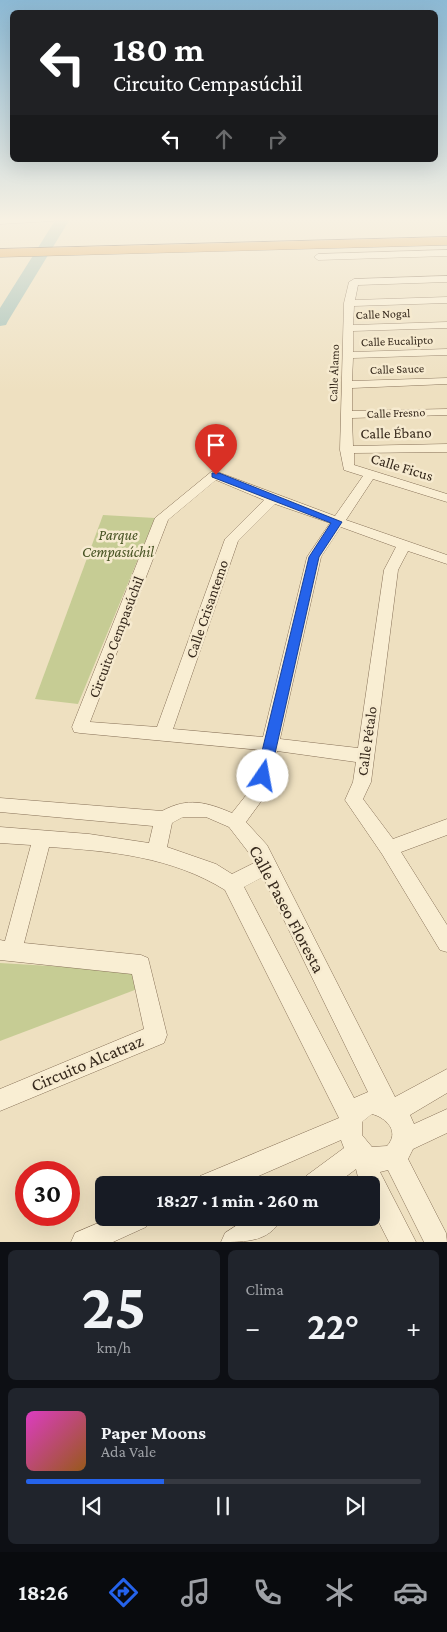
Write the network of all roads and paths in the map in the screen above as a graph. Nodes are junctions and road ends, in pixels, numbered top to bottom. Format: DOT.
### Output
graph roads {
  1 [pos="447,279"];
  2 [pos="447,300"];
  3 [pos="349,303"];
  4 [pos="447,325"];
  5 [pos="350,328"];
  6 [pos="447,352"];
  7 [pos="348,355"];
  8 [pos="447,381"];
  9 [pos="348,385"];
  10 [pos="447,412"];
  11 [pos="346,415"];
  12 [pos="447,448"];
  13 [pos="346,450"];
  14 [pos="348,467"];
  15 [pos="370,474"];
  16 [pos="447,486"];
  17 [pos="414,487"];
  18 [pos="447,498"];
  19 [pos="272,499"];
  20 [pos="337,522"];
  21 [pos="405,544"];
  22 [pos="447,560"];
  23 [pos="163,733"];
  24 [pos="270,744"];
  25 [pos="366,756"];
  26 [pos="0,805"];
  27 [pos="164,819"];
  28 [pos="235,822"];
  29 [pos="447,827"];
  30 [pos="0,835"];
  31 [pos="42,839"];
  32 [pos="389,848"];
  33 [pos="156,851"];
  34 [pos="267,865"];
  35 [pos="232,884"];
  36 [pos="444,932"];
  37 [pos="6,950"];
  38 [pos="447,1080"];
  39 [pos="0,1100"];
  40 [pos="391,1109"];
  41 [pos="350,1121"];
  42 [pos="447,1121"];
  43 [pos="399,1149"];
  44 [pos="362,1155"];
  45 [pos="229,1176"];
  46 [pos="329,1176"];
  47 [pos="119,1226"];
  48 [pos="257,1226"];
  49 [pos="84,1242"];
  50 [pos="234,1242"];
  51 [pos="403,1242"];
  52 [pos="437,1242"];
  1 -- 3 [label="street, Calle Álamo"];
  2 -- 3 [label="street"];
  3 -- 5 [label="street, Calle Álamo"];
  4 -- 5 [label="street, Calle Nogal"];
  5 -- 7 [label="street, Calle Álamo"];
  6 -- 7 [label="street, Calle Eucalipto"];
  7 -- 9 [label="street, Calle Álamo"];
  8 -- 9 [label="street, Calle Sauce"];
  9 -- 11 [label="street, Calle Álamo"];
  10 -- 11 [label="street, Calle Fresno"];
  11 -- 13 [label="street, Calle Álamo"];
  12 -- 13 [label="street, Calle Ébano"];
  13 -- 14 [label="street, Calle Álamo"];
  14 -- 15 [label="street, Calle Ficus"];
  15 -- 17 [label="street, Calle Ficus"];
  15 -- 20 [label="street"];
  16 -- 17 [label="street"];
  17 -- 18 [label="street, Calle Ficus"];
  19 -- 20 [label="street, Circuito Cempasúchil"];
  19 -- 23 [label="street, Calle Crisantemo"];
  19 -- 23 [label="street, Circuito Cempasúchil"];
  20 -- 21 [label="street, Circuito Cempasúchil"];
  20 -- 24 [label="street"];
  21 -- 22 [label="street, Circuito Cempasúchil"];
  21 -- 25 [label="street, Calle Pétalo"];
  23 -- 24 [label="street, Circuito Cempasúchil"];
  24 -- 25 [label="street, Circuito Cempasúchil"];
  24 -- 28 [label="street"];
  25 -- 32 [label="street, Calle Pétalo"];
  26 -- 27 [label="street, Calle Paseo Floresta"];
  27 -- 28 [label="street, Calle Paseo Floresta"];
  27 -- 33 [label="street"];
  28 -- 34 [label="street, Calle Paseo Floresta"];
  29 -- 32 [label="street"];
  30 -- 31 [label="street"];
  31 -- 33 [label="street"];
  31 -- 37 [label="street, Circuito Alcatraz"];
  32 -- 36 [label="street, Calle Pétalo"];
  33 -- 35 [label="street"];
  34 -- 35 [label="street"];
  34 -- 40 [label="street, Calle Paseo Floresta"];
  35 -- 41 [label="street"];
  37 -- 39 [label="street, Circuito Alcatraz"];
  38 -- 40 [label="street"];
  40 -- 41 [label="street"];
  40 -- 43 [label="street"];
  41 -- 44 [label="street"];
  41 -- 45 [label="street"];
  42 -- 43 [label="street"];
  43 -- 44 [label="street"];
  43 -- 52 [label="street"];
  44 -- 46 [label="street"];
  44 -- 51 [label="street"];
  47 -- 49 [label="street"];
  48 -- 50 [label="street"];
}
